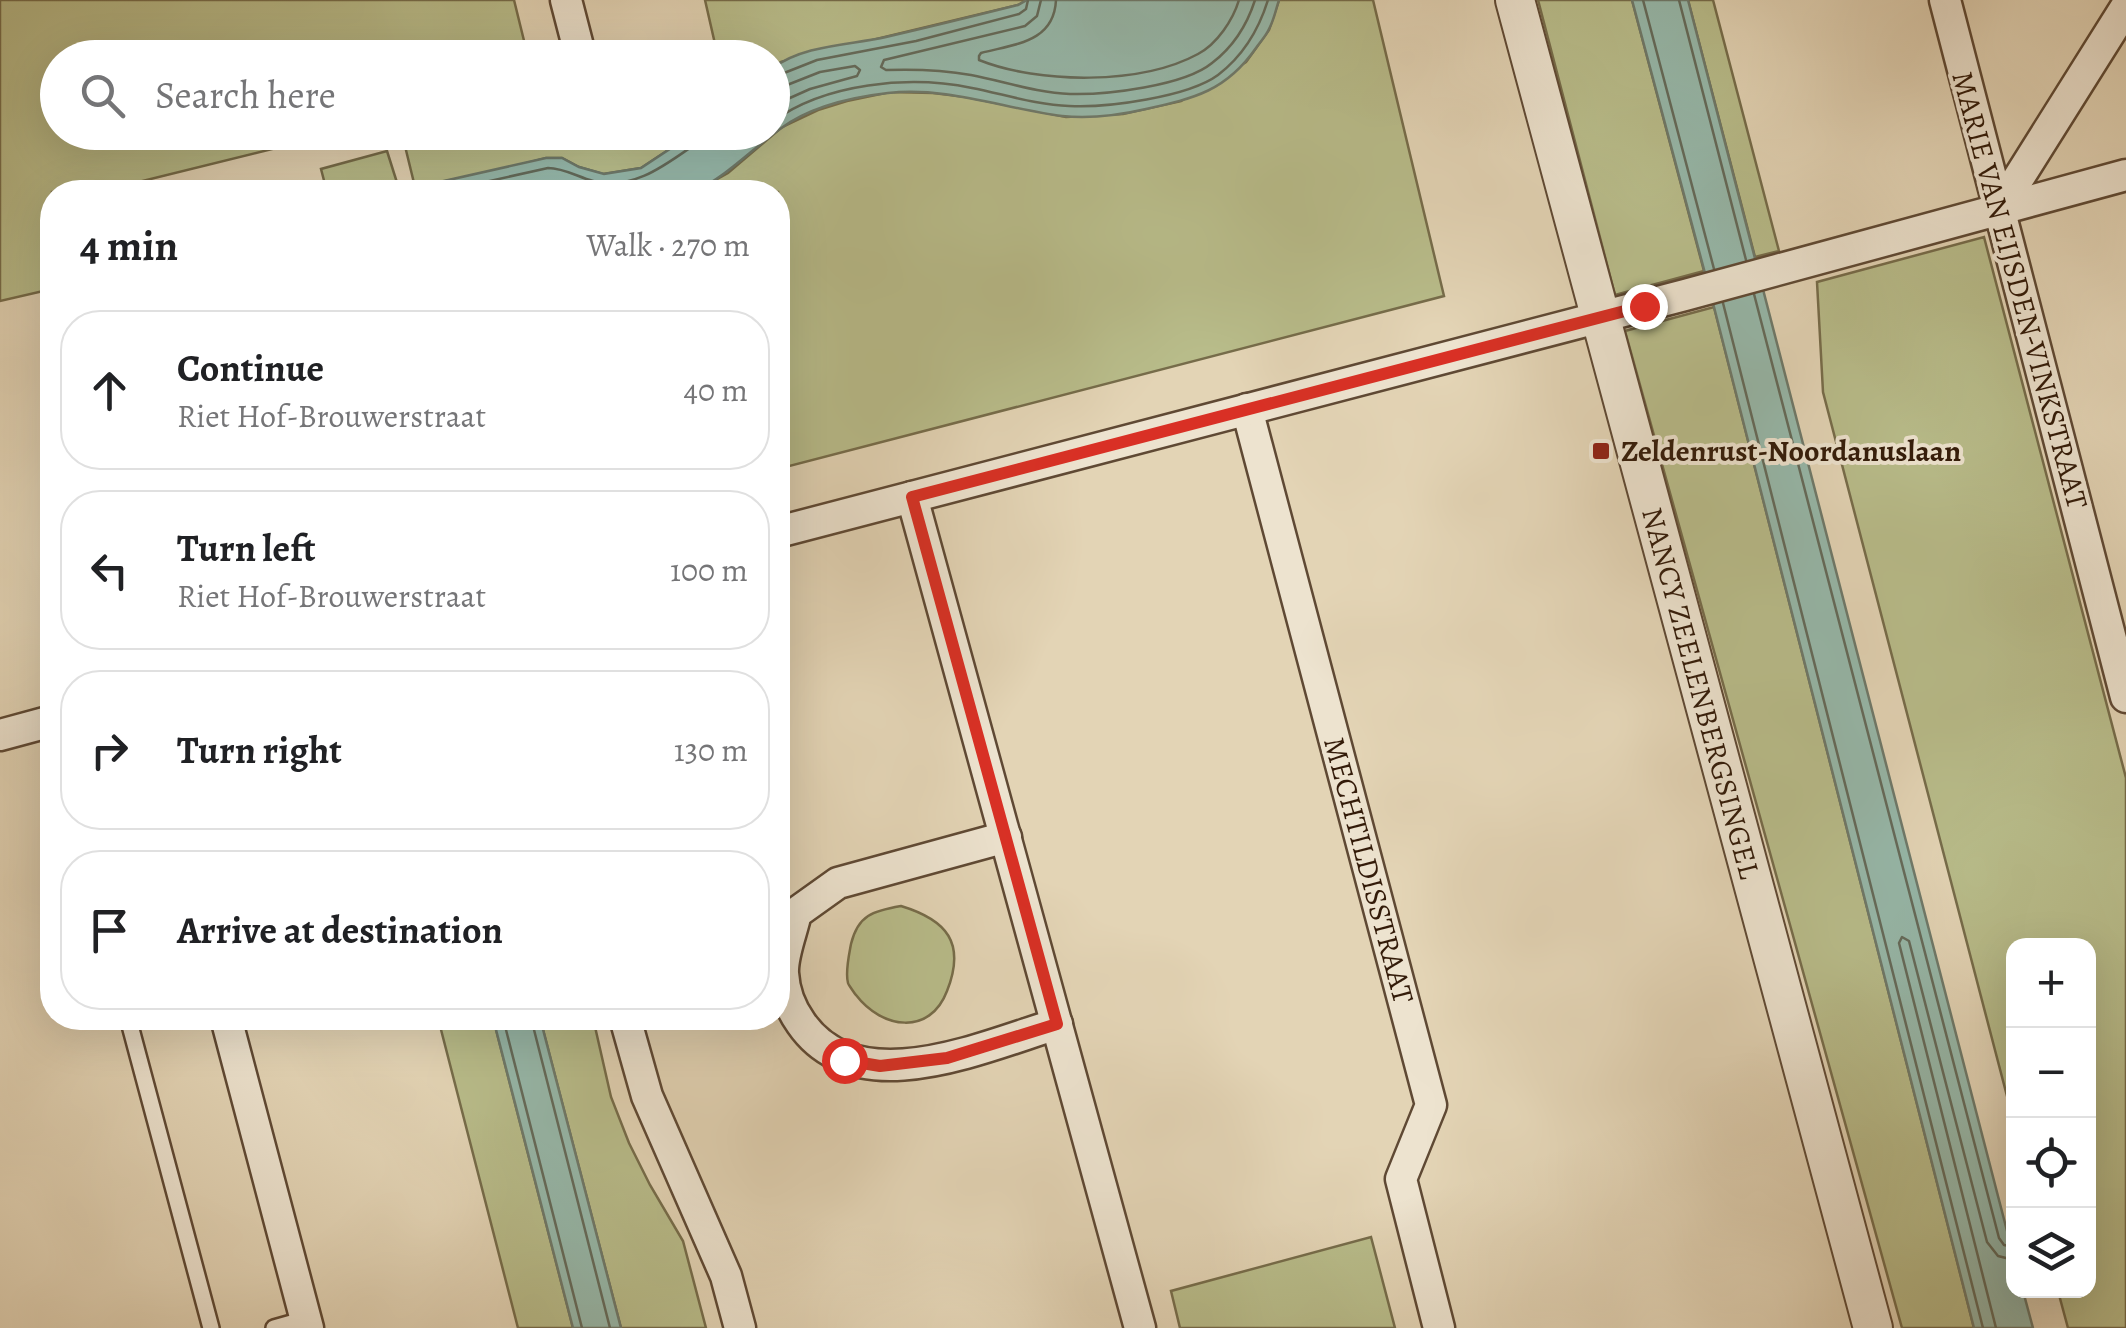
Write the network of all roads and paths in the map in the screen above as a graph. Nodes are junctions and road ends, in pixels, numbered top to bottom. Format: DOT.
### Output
graph roads {
  1 [pos="566,0"];
  2 [pos="1516,0"];
  3 [pos="1945,0"];
  4 [pos="2126,6"];
  5 [pos="576,40"];
  6 [pos="2126,175"];
  7 [pos="1999,209"];
  8 [pos="1600,317"];
  9 [pos="1247,409"];
  10 [pos="912,497"];
  11 [pos="790,529"];
  12 [pos="2126,696"];
  13 [pos="40,723"];
  14 [pos="0,735"];
  15 [pos="1006,837"];
  16 [pos="790,940"];
  17 [pos="790,1008"];
  18 [pos="1057,1024"];
  19 [pos="131,1030"];
  20 [pos="229,1030"];
  21 [pos="628,1030"];
  22 [pos="307,1324"];
  23 [pos="211,1328"];
  24 [pos="274,1328"];
  25 [pos="740,1328"];
  26 [pos="1140,1328"];
  27 [pos="1439,1328"];
  28 [pos="1873,1328"];
  1 -- 5 [label="street"];
  2 -- 8 [label="street, NANCY ZEELENBERGSINGEL"];
  3 -- 7 [label="street, MARIE VAN EIJSDEN-VINKSTRAAT"];
  4 -- 7 [label="street"];
  6 -- 7 [label="street"];
  7 -- 8 [label="street"];
  7 -- 12 [label="street, MARIE VAN EIJSDEN-VINKSTRAAT"];
  8 -- 9 [label="street"];
  8 -- 28 [label="street, NANCY ZEELENBERGSINGEL"];
  9 -- 10 [label="street"];
  9 -- 27 [label="street, MECHTILDISSTRAAT"];
  10 -- 11 [label="street"];
  10 -- 15 [label="street"];
  13 -- 14 [label="street"];
  15 -- 16 [label="street"];
  15 -- 18 [label="street"];
  17 -- 18 [label="street"];
  18 -- 26 [label="street"];
  19 -- 23 [label="lane"];
  20 -- 22 [label="street"];
  21 -- 25 [label="street"];
  22 -- 24 [label="lane"];
}
